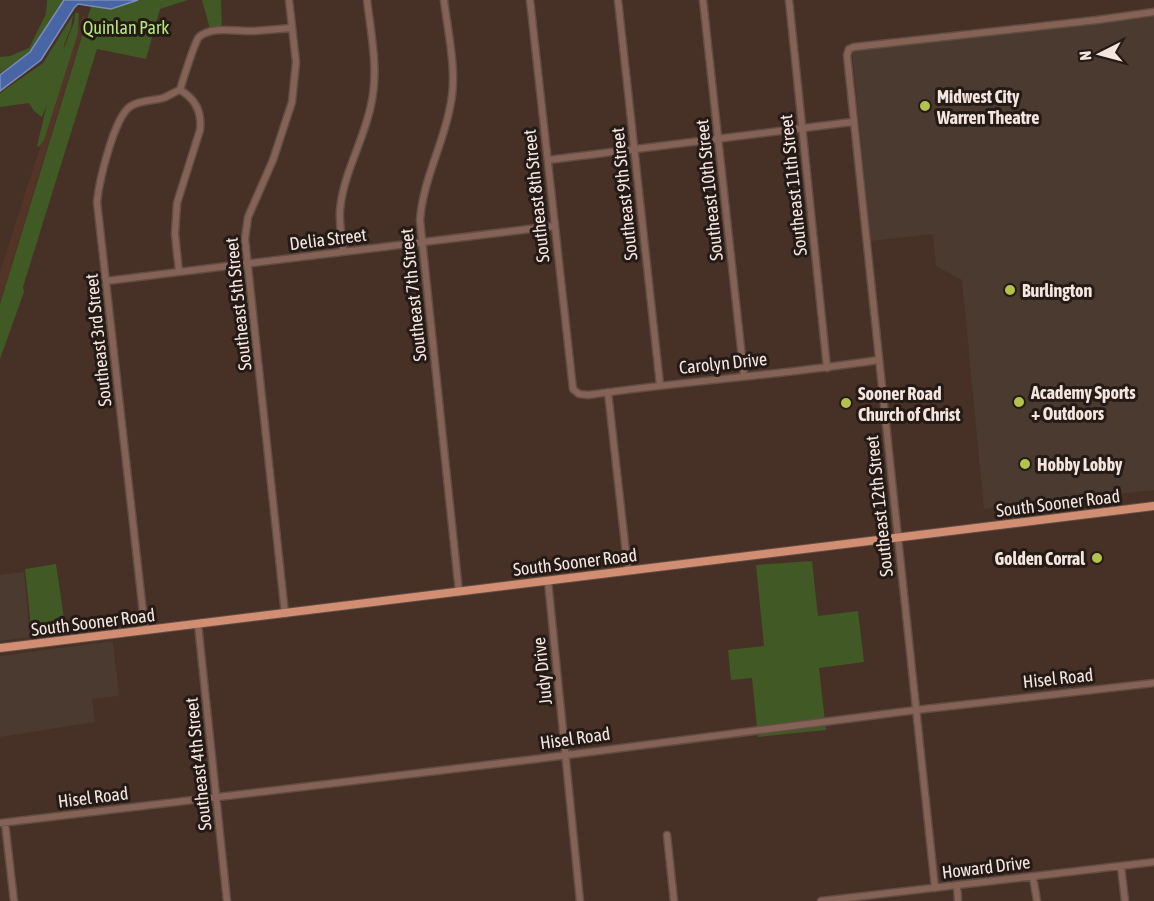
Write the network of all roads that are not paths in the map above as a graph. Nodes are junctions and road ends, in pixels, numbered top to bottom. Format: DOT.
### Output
graph roads {
  1 [pos="289,0"];
  2 [pos="367,0"];
  3 [pos="444,0"];
  4 [pos="530,0"];
  5 [pos="618,0"];
  6 [pos="703,0"];
  7 [pos="789,0"];
  8 [pos="1154,12"];
  9 [pos="292,28"];
  10 [pos="180,90"];
  11 [pos="852,122"];
  12 [pos="803,127"];
  13 [pos="718,138"];
  14 [pos="634,148"];
  15 [pos="548,160"];
  16 [pos="554,226"];
  17 [pos="422,243"];
  18 [pos="344,251"];
  19 [pos="248,264"];
  20 [pos="179,272"];
  21 [pos="106,281"];
  22 [pos="878,360"];
  23 [pos="827,368"];
  24 [pos="744,376"];
  25 [pos="660,385"];
  26 [pos="573,389"];
  27 [pos="608,392"];
  28 [pos="1154,506"];
  29 [pos="898,538"];
  30 [pos="628,571"];
  31 [pos="548,581"];
  32 [pos="459,592"];
  33 [pos="285,614"];
  34 [pos="198,624"];
  35 [pos="145,630"];
  36 [pos="0,648"];
  37 [pos="1154,683"];
  38 [pos="916,710"];
  39 [pos="566,755"];
  40 [pos="217,798"];
  41 [pos="3,823"];
  42 [pos="667,835"];
  43 [pos="1154,862"];
  44 [pos="1121,867"];
  45 [pos="1033,877"];
  46 [pos="957,885"];
  47 [pos="935,888"];
  48 [pos="852,899"];
  49 [pos="14,901"];
  50 [pos="227,901"];
  51 [pos="580,901"];
  52 [pos="674,901"];
  53 [pos="821,901"];
  54 [pos="958,901"];
  55 [pos="1037,901"];
  56 [pos="1125,901"];
  1 -- 9 [label="street, Southeast 5th Street"];
  2 -- 18 [label="street"];
  3 -- 17 [label="street, Southeast 7th Street"];
  4 -- 15 [label="street, Southeast 8th Street"];
  5 -- 14 [label="street, Southeast 9th Street"];
  6 -- 13 [label="street, Southeast 10th Street"];
  7 -- 12 [label="street, Southeast 11th Street"];
  8 -- 11 [label="street, Southeast 12th Street"];
  9 -- 10 [label="street"];
  9 -- 19 [label="street, Southeast 5th Street"];
  10 -- 20 [label="street"];
  10 -- 21 [label="street, Southeast 3rd Street"];
  11 -- 12 [label="street"];
  11 -- 22 [label="street, Southeast 12th Street"];
  12 -- 13 [label="street"];
  12 -- 23 [label="street, Southeast 11th Street"];
  13 -- 14 [label="street"];
  13 -- 24 [label="street, Southeast 10th Street"];
  14 -- 15 [label="street"];
  14 -- 25 [label="street, Southeast 9th Street"];
  15 -- 16 [label="street, Southeast 8th Street"];
  16 -- 17 [label="street, Delia Street"];
  16 -- 26 [label="street, Southeast 8th Street"];
  17 -- 18 [label="street, Delia Street"];
  17 -- 32 [label="street, Southeast 7th Street"];
  18 -- 19 [label="street, Delia Street"];
  19 -- 20 [label="street, Delia Street"];
  19 -- 33 [label="street, Southeast 5th Street"];
  20 -- 21 [label="street, Delia Street"];
  21 -- 35 [label="street, Southeast 3rd Street"];
  22 -- 23 [label="street, Carolyn Drive"];
  22 -- 29 [label="street, Southeast 12th Street"];
  23 -- 24 [label="street, Carolyn Drive"];
  24 -- 25 [label="street, Carolyn Drive"];
  25 -- 27 [label="street, Carolyn Drive"];
  26 -- 27 [label="street, Carolyn Drive"];
  27 -- 30 [label="street"];
  28 -- 29 [label="main road, South Sooner Road"];
  29 -- 30 [label="main road, South Sooner Road"];
  29 -- 38 [label="street, Southeast 12th Street"];
  30 -- 31 [label="main road, South Sooner Road"];
  31 -- 32 [label="main road, South Sooner Road"];
  31 -- 39 [label="street, Judy Drive"];
  32 -- 33 [label="main road, South Sooner Road"];
  33 -- 34 [label="main road, South Sooner Road"];
  34 -- 35 [label="main road, South Sooner Road"];
  34 -- 40 [label="street, Southeast 4th Street"];
  35 -- 36 [label="main road, South Sooner Road"];
  37 -- 38 [label="street, Hisel Road"];
  38 -- 39 [label="street, Hisel Road"];
  38 -- 47 [label="street, Southeast 12th Street"];
  39 -- 40 [label="street, Hisel Road"];
  39 -- 51 [label="street, Judy Drive"];
  40 -- 41 [label="street, Hisel Road"];
  40 -- 50 [label="street, Southeast 4th Street"];
  41 -- 49 [label="street"];
  42 -- 52 [label="street"];
  43 -- 44 [label="street, Howard Drive"];
  44 -- 45 [label="street, Howard Drive"];
  44 -- 56 [label="street"];
  45 -- 46 [label="street, Howard Drive"];
  45 -- 55 [label="street"];
  46 -- 47 [label="street, Howard Drive"];
  46 -- 54 [label="street"];
  47 -- 48 [label="street, Howard Drive"];
  48 -- 53 [label="street, Howard Drive"];
}
